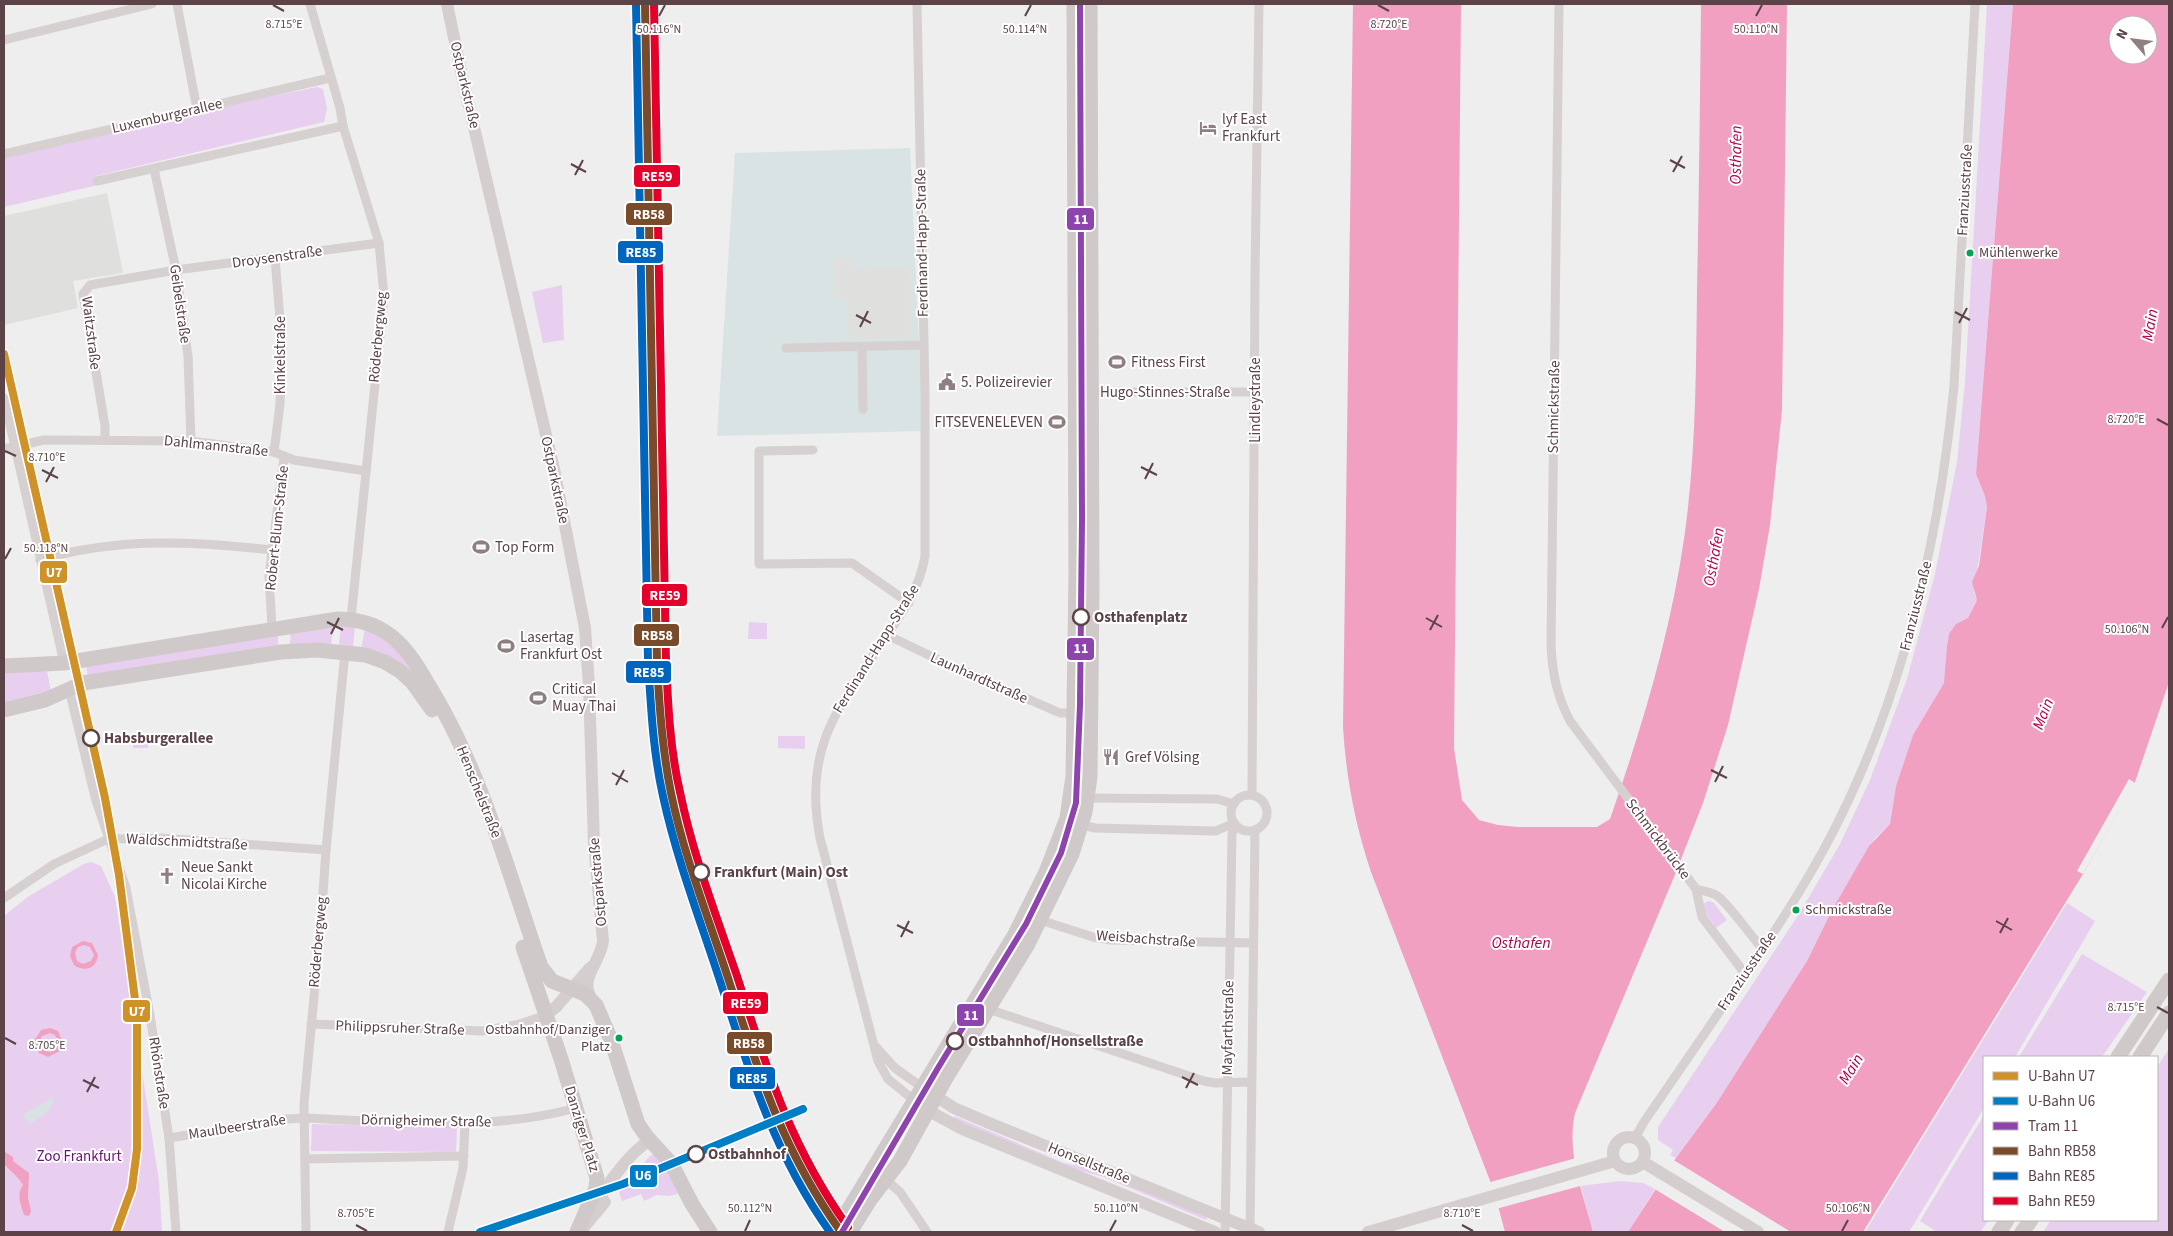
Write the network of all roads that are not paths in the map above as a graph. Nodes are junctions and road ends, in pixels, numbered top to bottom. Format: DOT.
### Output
graph roads {
  1 [pos="152,4"];
  2 [pos="177,4"];
  3 [pos="310,4"];
  4 [pos="447,4"];
  5 [pos="917,4"];
  6 [pos="1074,4"];
  7 [pos="1090,4"];
  8 [pos="1259,4"];
  9 [pos="1559,4"];
  10 [pos="1975,4"];
  11 [pos="4,40"];
  12 [pos="330,78"];
  13 [pos="198,109"];
  14 [pos="343,126"];
  15 [pos="4,154"];
  16 [pos="154,169"];
  17 [pos="97,181"];
  18 [pos="378,243"];
  19 [pos="275,258"];
  20 [pos="176,270"];
  21 [pos="924,345"];
  22 [pos="862,347"];
  23 [pos="786,348"];
  24 [pos="1076,391"];
  25 [pos="1092,392"];
  26 [pos="1255,392"];
  27 [pos="4,398"];
  28 [pos="863,409"];
  29 [pos="105,440"];
  30 [pos="191,441"];
  31 [pos="15,447"];
  32 [pos="4,449"];
  33 [pos="813,450"];
  34 [pos="274,452"];
  35 [pos="284,457"];
  36 [pos="366,471"];
  37 [pos="271,550"];
  38 [pos="40,560"];
  39 [pos="909,602"];
  40 [pos="351,619"];
  41 [pos="274,628"];
  42 [pos="887,635"];
  43 [pos="281,652"];
  44 [pos="345,652"];
  45 [pos="64,663"];
  46 [pos="4,666"];
  47 [pos="68,688"];
  48 [pos="1090,690"];
  49 [pos="4,710"];
  50 [pos="1074,713"];
  51 [pos="1090,736"];
  52 [pos="1620,790"];
  53 [pos="1252,796"];
  54 [pos="1087,798"];
  55 [pos="1234,804"];
  56 [pos="1068,812"];
  57 [pos="1234,824"];
  58 [pos="1082,826"];
  59 [pos="1255,830"];
  60 [pos="108,839"];
  61 [pos="326,850"];
  62 [pos="1696,889"];
  63 [pos="4,898"];
  64 [pos="1040,920"];
  65 [pos="1253,943"];
  66 [pos="1230,944"];
  67 [pos="1763,949"];
  68 [pos="595,963"];
  69 [pos="1746,975"];
  70 [pos="2169,980"];
  71 [pos="572,989"];
  72 [pos="591,998"];
  73 [pos="988,1009"];
  74 [pos="2169,1014"];
  75 [pos="548,1020"];
  76 [pos="311,1024"];
  77 [pos="874,1045"];
  78 [pos="2119,1056"];
  79 [pos="2141,1056"];
  80 [pos="1227,1082"];
  81 [pos="1251,1082"];
  82 [pos="923,1088"];
  83 [pos="936,1097"];
  84 [pos="915,1101"];
  85 [pos="576,1108"];
  86 [pos="928,1111"];
  87 [pos="306,1118"];
  88 [pos="465,1124"];
  89 [pos="169,1138"];
  90 [pos="1635,1138"];
  91 [pos="651,1140"];
  92 [pos="464,1156"];
  93 [pos="305,1159"];
  94 [pos="1615,1161"];
  95 [pos="1643,1162"];
  96 [pos="886,1180"];
  97 [pos="1225,1218"];
  98 [pos="2006,1221"];
  99 [pos="2030,1221"];
  100 [pos="1253,1231"];
  101 [pos="176,1232"];
  102 [pos="306,1232"];
  103 [pos="448,1232"];
  104 [pos="579,1232"];
  105 [pos="710,1232"];
  106 [pos="835,1232"];
  107 [pos="850,1232"];
  108 [pos="927,1232"];
  109 [pos="1215,1232"];
  110 [pos="1225,1232"];
  111 [pos="1368,1232"];
  112 [pos="1758,1232"];
  113 [pos="1999,1232"];
  114 [pos="2022,1232"];
  1 -- 11 [label="street"];
  2 -- 13 [label="street"];
  3 -- 12 [label="street, Röderbergweg"];
  4 -- 68 [label="street, Ostparkstraße"];
  5 -- 21 [label="street, Ferdinand-Happ-Straße"];
  6 -- 24 [label="main road"];
  7 -- 25 [label="main road"];
  8 -- 26 [label="street, Lindleystraße"];
  9 -- 52 [label="street, Schmickstraße"];
  10 -- 67 [label="street, Franziusstraße"];
  12 -- 13 [label="street, Luxemburgerallee"];
  12 -- 14 [label="street, Röderbergweg"];
  13 -- 15 [label="street, Luxemburgerallee"];
  14 -- 16 [label="street"];
  14 -- 18 [label="street, Röderbergweg"];
  16 -- 17 [label="street"];
  16 -- 20 [label="street, Geibelstraße"];
  18 -- 19 [label="street, Droysenstraße"];
  18 -- 36 [label="street, Röderbergweg"];
  19 -- 20 [label="street, Droysenstraße"];
  19 -- 34 [label="street, Kinkelstraße"];
  20 -- 29 [label="street, Waitzstraße"];
  20 -- 30 [label="street, Geibelstraße"];
  21 -- 22 [label="street"];
  21 -- 39 [label="street, Ferdinand-Happ-Straße"];
  22 -- 23 [label="street"];
  22 -- 28 [label="street"];
  24 -- 25 [label="street, Hugo-Stinnes-Straße"];
  24 -- 50 [label="main road"];
  25 -- 26 [label="street, Hugo-Stinnes-Straße"];
  25 -- 48 [label="main road"];
  26 -- 53 [label="street, Lindleystraße"];
  27 -- 31 [label="street"];
  29 -- 30 [label="street, Dahlmannstraße"];
  29 -- 31 [label="street, Dahlmannstraße"];
  30 -- 34 [label="street, Dahlmannstraße"];
  31 -- 32 [label="street, Dahlmannstraße"];
  31 -- 38 [label="street"];
  33 -- 39 [label="street"];
  34 -- 35 [label="street, Dahlmannstraße"];
  35 -- 36 [label="street, Dahlmannstraße"];
  35 -- 37 [label="street, Robert-Blum-Straße"];
  36 -- 40 [label="street, Röderbergweg"];
  37 -- 38 [label="street"];
  37 -- 41 [label="street, Robert-Blum-Straße"];
  38 -- 45 [label="street"];
  39 -- 42 [label="street, Ferdinand-Happ-Straße"];
  40 -- 41 [label="main road"];
  40 -- 71 [label="main road, Henschelstraße"];
  41 -- 43 [label="main road"];
  41 -- 45 [label="main road"];
  42 -- 50 [label="street, Launhardtstraße"];
  42 -- 77 [label="street, Ferdinand-Happ-Straße"];
  43 -- 44 [label="main road"];
  43 -- 47 [label="main road"];
  44 -- 61 [label="street, Röderbergweg"];
  44 -- 75 [label="main road, Henschelstraße"];
  45 -- 46 [label="main road"];
  47 -- 49 [label="main road"];
  47 -- 60 [label="street, Rhönstraße"];
  48 -- 50 [label="main road"];
  48 -- 51 [label="main road"];
  50 -- 51 [label="main road"];
  50 -- 56 [label="main road"];
  51 -- 54 [label="main road"];
  52 -- 62 [label="street, Schmickbrücke"];
  53 -- 55 [label="street"];
  53 -- 59 [label="street"];
  54 -- 55 [label="street"];
  54 -- 56 [label="main road"];
  54 -- 58 [label="main road"];
  55 -- 57 [label="street"];
  56 -- 58 [label="main road"];
  56 -- 82 [label="main road"];
  57 -- 58 [label="street"];
  57 -- 59 [label="street"];
  57 -- 66 [label="street, Mayfarthstraße"];
  58 -- 64 [label="main road"];
  59 -- 65 [label="street, Mayfarthstraße"];
  60 -- 61 [label="street, Waldschmidtstraße"];
  60 -- 63 [label="street, Waldschmidtstraße"];
  60 -- 89 [label="street, Rhönstraße"];
  61 -- 76 [label="street, Röderbergweg"];
  62 -- 67 [label="street"];
  62 -- 69 [label="street"];
  64 -- 66 [label="street, Weisbachstraße"];
  64 -- 73 [label="main road"];
  65 -- 66 [label="street, Weisbachstraße"];
  65 -- 81 [label="street, Mayfarthstraße"];
  66 -- 80 [label="street, Mayfarthstraße"];
  67 -- 69 [label="street, Franziusstraße"];
  68 -- 71 [label="street, Ostparkstraße"];
  68 -- 72 [label="street, Ostparkstraße"];
  69 -- 90 [label="street, Franziusstraße"];
  70 -- 78 [label="main road"];
  71 -- 72 [label="main road"];
  71 -- 75 [label="street"];
  72 -- 91 [label="main road"];
  73 -- 80 [label="street"];
  73 -- 83 [label="main road"];
  74 -- 79 [label="main road"];
  75 -- 76 [label="street, Philippsruher Straße"];
  75 -- 85 [label="main road, Danziger Platz"];
  76 -- 87 [label="street, Röderbergweg"];
  77 -- 82 [label="street, Ferdinand-Happ-Straße"];
  77 -- 84 [label="street, Ferdinand-Happ-Straße"];
  80 -- 81 [label="street"];
  80 -- 97 [label="street, Mayfarthstraße"];
  81 -- 100 [label="street, Mayfarthstraße"];
  82 -- 83 [label="street, Honsellstraße"];
  82 -- 84 [label="main road"];
  83 -- 86 [label="main road"];
  83 -- 97 [label="street, Honsellstraße"];
  84 -- 86 [label="street, Honsellstraße"];
  84 -- 106 [label="main road"];
  85 -- 88 [label="street, Dörnigheimer Straße"];
  85 -- 104 [label="main road, Danziger Platz"];
  86 -- 96 [label="main road"];
  86 -- 109 [label="street, Honsellstraße"];
  87 -- 88 [label="street, Dörnigheimer Straße"];
  87 -- 89 [label="street, Maulbeerstraße"];
  87 -- 93 [label="street, Röderbergweg"];
  88 -- 92 [label="street"];
  89 -- 101 [label="street, Rhönstraße"];
  90 -- 94 [label="street"];
  90 -- 95 [label="street"];
  91 -- 104 [label="street, Danziger Platz"];
  91 -- 105 [label="main road"];
  92 -- 93 [label="street"];
  92 -- 103 [label="street"];
  93 -- 102 [label="street, Röderbergweg"];
  94 -- 95 [label="street"];
  94 -- 111 [label="street"];
  95 -- 112 [label="street"];
  96 -- 107 [label="main road"];
  96 -- 108 [label="street"];
  97 -- 100 [label="street, Honsellstraße"];
  97 -- 110 [label="street, Mayfarthstraße"];
  98 -- 113 [label="main road"];
  99 -- 114 [label="main road"];
}
